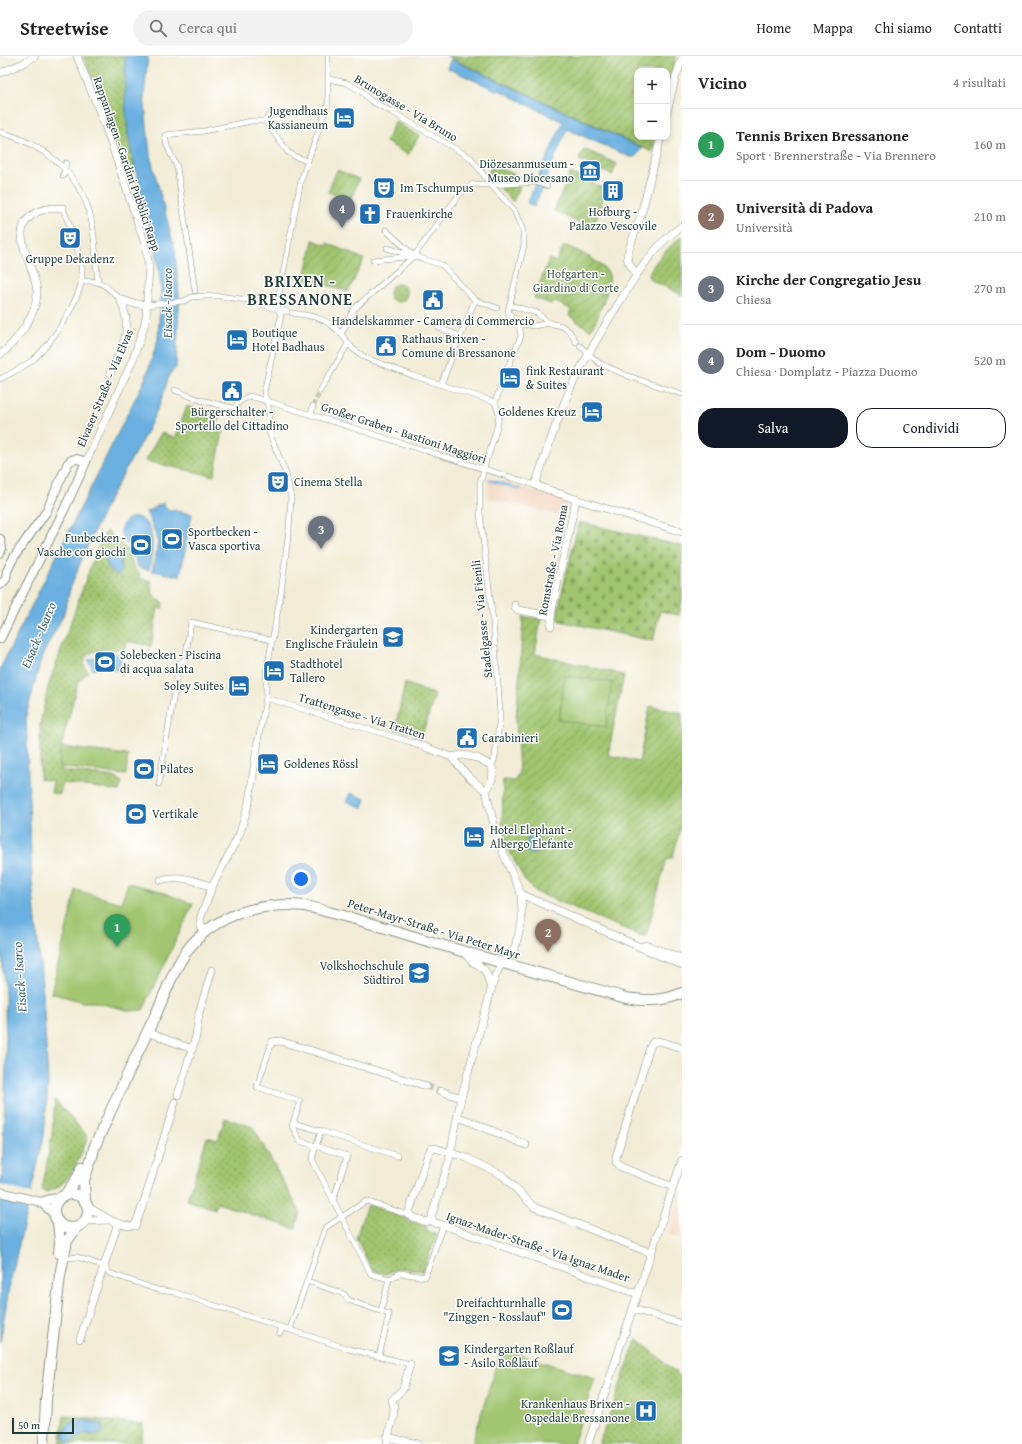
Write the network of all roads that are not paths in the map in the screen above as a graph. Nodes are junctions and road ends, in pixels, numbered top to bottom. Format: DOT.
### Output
graph roads {
  1 [pos="36,56"];
  2 [pos="77,56"];
  3 [pos="328,56"];
  4 [pos="682,59"];
  5 [pos="0,73"];
  6 [pos="329,79"];
  7 [pos="678,80"];
  8 [pos="670,104"];
  9 [pos="271,114"];
  10 [pos="265,121"];
  11 [pos="0,132"];
  12 [pos="660,140"];
  13 [pos="307,162"];
  14 [pos="65,166"];
  15 [pos="63,176"];
  16 [pos="491,186"];
  17 [pos="545,186"];
  18 [pos="63,208"];
  19 [pos="682,226"];
  20 [pos="386,230"];
  21 [pos="387,248"];
  22 [pos="414,256"];
  23 [pos="374,260"];
  24 [pos="636,275"];
  25 [pos="81,282"];
  26 [pos="98,282"];
  27 [pos="195,291"];
  28 [pos="120,299"];
  29 [pos="475,300"];
  30 [pos="151,305"];
  31 [pos="509,305"];
  32 [pos="279,310"];
  33 [pos="508,312"];
  34 [pos="549,323"];
  35 [pos="519,324"];
  36 [pos="439,328"];
  37 [pos="343,336"];
  38 [pos="460,336"];
  39 [pos="576,342"];
  40 [pos="348,344"];
  41 [pos="580,346"];
  42 [pos="588,354"];
  43 [pos="0,355"];
  44 [pos="110,373"];
  45 [pos="0,379"];
  46 [pos="441,384"];
  47 [pos="175,390"];
  48 [pos="320,391"];
  49 [pos="682,394"];
  50 [pos="267,401"];
  51 [pos="495,402"];
  52 [pos="313,406"];
  53 [pos="311,414"];
  54 [pos="86,462"];
  55 [pos="484,470"];
  56 [pos="535,485"];
  57 [pos="576,499"];
  58 [pos="682,532"];
  59 [pos="0,539"];
  60 [pos="0,554"];
  61 [pos="0,585"];
  62 [pos="515,605"];
  63 [pos="551,616"];
  64 [pos="551,626"];
  65 [pos="0,639"];
  66 [pos="271,640"];
  67 [pos="266,698"];
  68 [pos="258,741"];
  69 [pos="414,743"];
  70 [pos="451,757"];
  71 [pos="492,766"];
  72 [pos="159,784"];
  73 [pos="486,791"];
  74 [pos="161,880"];
  75 [pos="212,887"];
  76 [pos="520,894"];
  77 [pos="205,932"];
  78 [pos="640,948"];
  79 [pos="464,952"];
  80 [pos="682,958"];
  81 [pos="502,963"];
  82 [pos="682,965"];
  83 [pos="212,970"];
  84 [pos="491,990"];
  85 [pos="682,993"];
  86 [pos="147,1032"];
  87 [pos="272,1042"];
  88 [pos="682,1048"];
  89 [pos="192,1049"];
  90 [pos="426,1086"];
  91 [pos="441,1091"];
  92 [pos="178,1095"];
  93 [pos="461,1098"];
  94 [pos="175,1102"];
  95 [pos="458,1118"];
  96 [pos="293,1123"];
  97 [pos="321,1132"];
  98 [pos="526,1145"];
  99 [pos="316,1146"];
  100 [pos="94,1148"];
  101 [pos="451,1153"];
  102 [pos="398,1156"];
  103 [pos="682,1160"];
  104 [pos="673,1187"];
  105 [pos="0,1192"];
  106 [pos="62,1197"];
  107 [pos="38,1201"];
  108 [pos="334,1201"];
  109 [pos="86,1204"];
  110 [pos="408,1215"];
  111 [pos="343,1217"];
  112 [pos="56,1219"];
  113 [pos="110,1220"];
  114 [pos="432,1220"];
  115 [pos="118,1223"];
  116 [pos="81,1224"];
  117 [pos="443,1225"];
  118 [pos="651,1254"];
  119 [pos="69,1258"];
  120 [pos="104,1266"];
  121 [pos="60,1275"];
  122 [pos="390,1279"];
  123 [pos="307,1281"];
  124 [pos="638,1294"];
  125 [pos="633,1309"];
  126 [pos="381,1311"];
  127 [pos="682,1324"];
  128 [pos="290,1330"];
  129 [pos="80,1339"];
  130 [pos="379,1356"];
  131 [pos="410,1364"];
  132 [pos="387,1440"];
  133 [pos="44,1444"];
  134 [pos="418,1444"];
  135 [pos="588,1444"];
  1 -- 5 [label="street"];
  2 -- 30 [label="street, Rappanlagen - Gardini Pubblici Rapp"];
  3 -- 6 [label="street"];
  4 -- 7 [label="street"];
  6 -- 13 [label="street"];
  6 -- 16 [label="street, Brunogasse - Via Bruno"];
  7 -- 8 [label="street"];
  9 -- 10 [label="street"];
  10 -- 13 [label="street"];
  10 -- 27 [label="street"];
  11 -- 14 [label="street"];
  12 -- 24 [label="street"];
  13 -- 32 [label="street"];
  14 -- 15 [label="street"];
  14 -- 26 [label="street"];
  16 -- 17 [label="street"];
  16 -- 22 [label="street"];
  16 -- 31 [label="street"];
  18 -- 25 [label="street"];
  18 -- 43 [label="street"];
  19 -- 24 [label="street"];
  20 -- 22 [label="street"];
  21 -- 22 [label="street"];
  22 -- 23 [label="street"];
  22 -- 29 [label="street"];
  22 -- 37 [label="street"];
  24 -- 42 [label="street"];
  25 -- 26 [label="street"];
  25 -- 45 [label="street"];
  26 -- 28 [label="street"];
  28 -- 30 [label="street"];
  28 -- 44 [label="street"];
  29 -- 33 [label="street"];
  29 -- 38 [label="street"];
  30 -- 32 [label="street"];
  30 -- 54 [label="street, Elvaser Straße - Via Elvas"];
  31 -- 33 [label="street"];
  31 -- 34 [label="street"];
  32 -- 37 [label="street"];
  32 -- 50 [label="street"];
  33 -- 35 [label="street"];
  34 -- 35 [label="street"];
  34 -- 39 [label="street"];
  35 -- 51 [label="street"];
  36 -- 38 [label="street"];
  37 -- 40 [label="street"];
  38 -- 46 [label="street"];
  40 -- 46 [label="street"];
  40 -- 48 [label="street"];
  41 -- 42 [label="street"];
  42 -- 49 [label="street"];
  42 -- 56 [label="street"];
  46 -- 51 [label="street"];
  47 -- 50 [label="street, Großer Graben - Bastioni Maggiori"];
  50 -- 53 [label="street, Großer Graben - Bastioni Maggiori"];
  50 -- 66 [label="street"];
  51 -- 55 [label="street, Stadelgasse - Via Fienili"];
  52 -- 53 [label="street"];
  53 -- 55 [label="street, Großer Graben - Bastioni Maggiori"];
  54 -- 61 [label="street, Elvaser Straße - Via Elvas"];
  54 -- 65 [label="street"];
  55 -- 56 [label="street, Großer Graben - Bastioni Maggiori"];
  55 -- 71 [label="street, Stadelgasse - Via Fienili"];
  56 -- 57 [label="street, Romstraße - Via Roma"];
  57 -- 58 [label="street, Romstraße - Via Roma"];
  57 -- 63 [label="street, Romstraße - Via Roma"];
  59 -- 60 [label="street"];
  62 -- 63 [label="street"];
  63 -- 64 [label="street, Romstraße - Via Roma"];
  66 -- 67 [label="street"];
  66 -- 72 [label="street"];
  67 -- 68 [label="street"];
  67 -- 69 [label="street, Trattengasse - Via Tratten"];
  68 -- 75 [label="street"];
  69 -- 70 [label="street, Trattengasse - Via Tratten"];
  70 -- 71 [label="street, Trattengasse - Via Tratten"];
  70 -- 73 [label="street, Trattengasse - Via Tratten"];
  71 -- 73 [label="street"];
  73 -- 76 [label="street"];
  74 -- 75 [label="street"];
  75 -- 77 [label="street"];
  76 -- 78 [label="street"];
  76 -- 81 [label="street"];
  77 -- 79 [label="main road, Peter-Mayr-Straße - Via Peter Mayr"];
  77 -- 86 [label="main road, Peter-Mayr-Straße - Via Peter Mayr"];
  78 -- 80 [label="street"];
  78 -- 82 [label="street"];
  79 -- 81 [label="main road, Peter-Mayr-Straße - Via Peter Mayr"];
  79 -- 84 [label="street"];
  81 -- 84 [label="street"];
  81 -- 85 [label="main road, Peter-Mayr-Straße - Via Peter Mayr"];
  83 -- 89 [label="street"];
  84 -- 93 [label="street"];
  86 -- 89 [label="street"];
  86 -- 100 [label="main road, Peter-Mayr-Straße - Via Peter Mayr"];
  87 -- 90 [label="street"];
  87 -- 96 [label="street"];
  88 -- 104 [label="street"];
  89 -- 92 [label="street"];
  91 -- 93 [label="street"];
  93 -- 95 [label="street"];
  94 -- 115 [label="street"];
  95 -- 98 [label="street"];
  95 -- 101 [label="street"];
  96 -- 97 [label="street"];
  96 -- 99 [label="street"];
  97 -- 99 [label="street"];
  97 -- 102 [label="street"];
  99 -- 108 [label="street"];
  99 -- 108 [label="street"];
  100 -- 106 [label="main road"];
  100 -- 109 [label="main road"];
  101 -- 110 [label="street"];
  101 -- 114 [label="street"];
  101 -- 118 [label="street"];
  103 -- 104 [label="street"];
  104 -- 118 [label="street"];
  105 -- 107 [label="street"];
  106 -- 107 [label="street"];
  106 -- 109 [label="main road"];
  106 -- 112 [label="main road"];
  107 -- 112 [label="street"];
  108 -- 111 [label="street"];
  109 -- 113 [label="street"];
  109 -- 116 [label="main road"];
  110 -- 111 [label="street"];
  110 -- 114 [label="street, Ignaz-Mader-Straße - Via Ignaz Mader"];
  111 -- 122 [label="street"];
  111 -- 123 [label="street"];
  112 -- 116 [label="main road"];
  112 -- 121 [label="main road"];
  113 -- 115 [label="street"];
  113 -- 116 [label="street"];
  114 -- 117 [label="street, Ignaz-Mader-Straße - Via Ignaz Mader"];
  115 -- 120 [label="street"];
  116 -- 121 [label="main road"];
  117 -- 122 [label="street"];
  117 -- 124 [label="street, Ignaz-Mader-Straße - Via Ignaz Mader"];
  118 -- 124 [label="street"];
  119 -- 120 [label="street"];
  120 -- 128 [label="street"];
  120 -- 129 [label="street"];
  121 -- 133 [label="main road"];
  122 -- 126 [label="street"];
  123 -- 126 [label="street"];
  123 -- 128 [label="street"];
  124 -- 125 [label="street"];
  125 -- 127 [label="street"];
  125 -- 135 [label="street"];
  126 -- 130 [label="street"];
  128 -- 130 [label="street"];
  130 -- 131 [label="street"];
  131 -- 132 [label="street"];
  132 -- 134 [label="street"];
}
